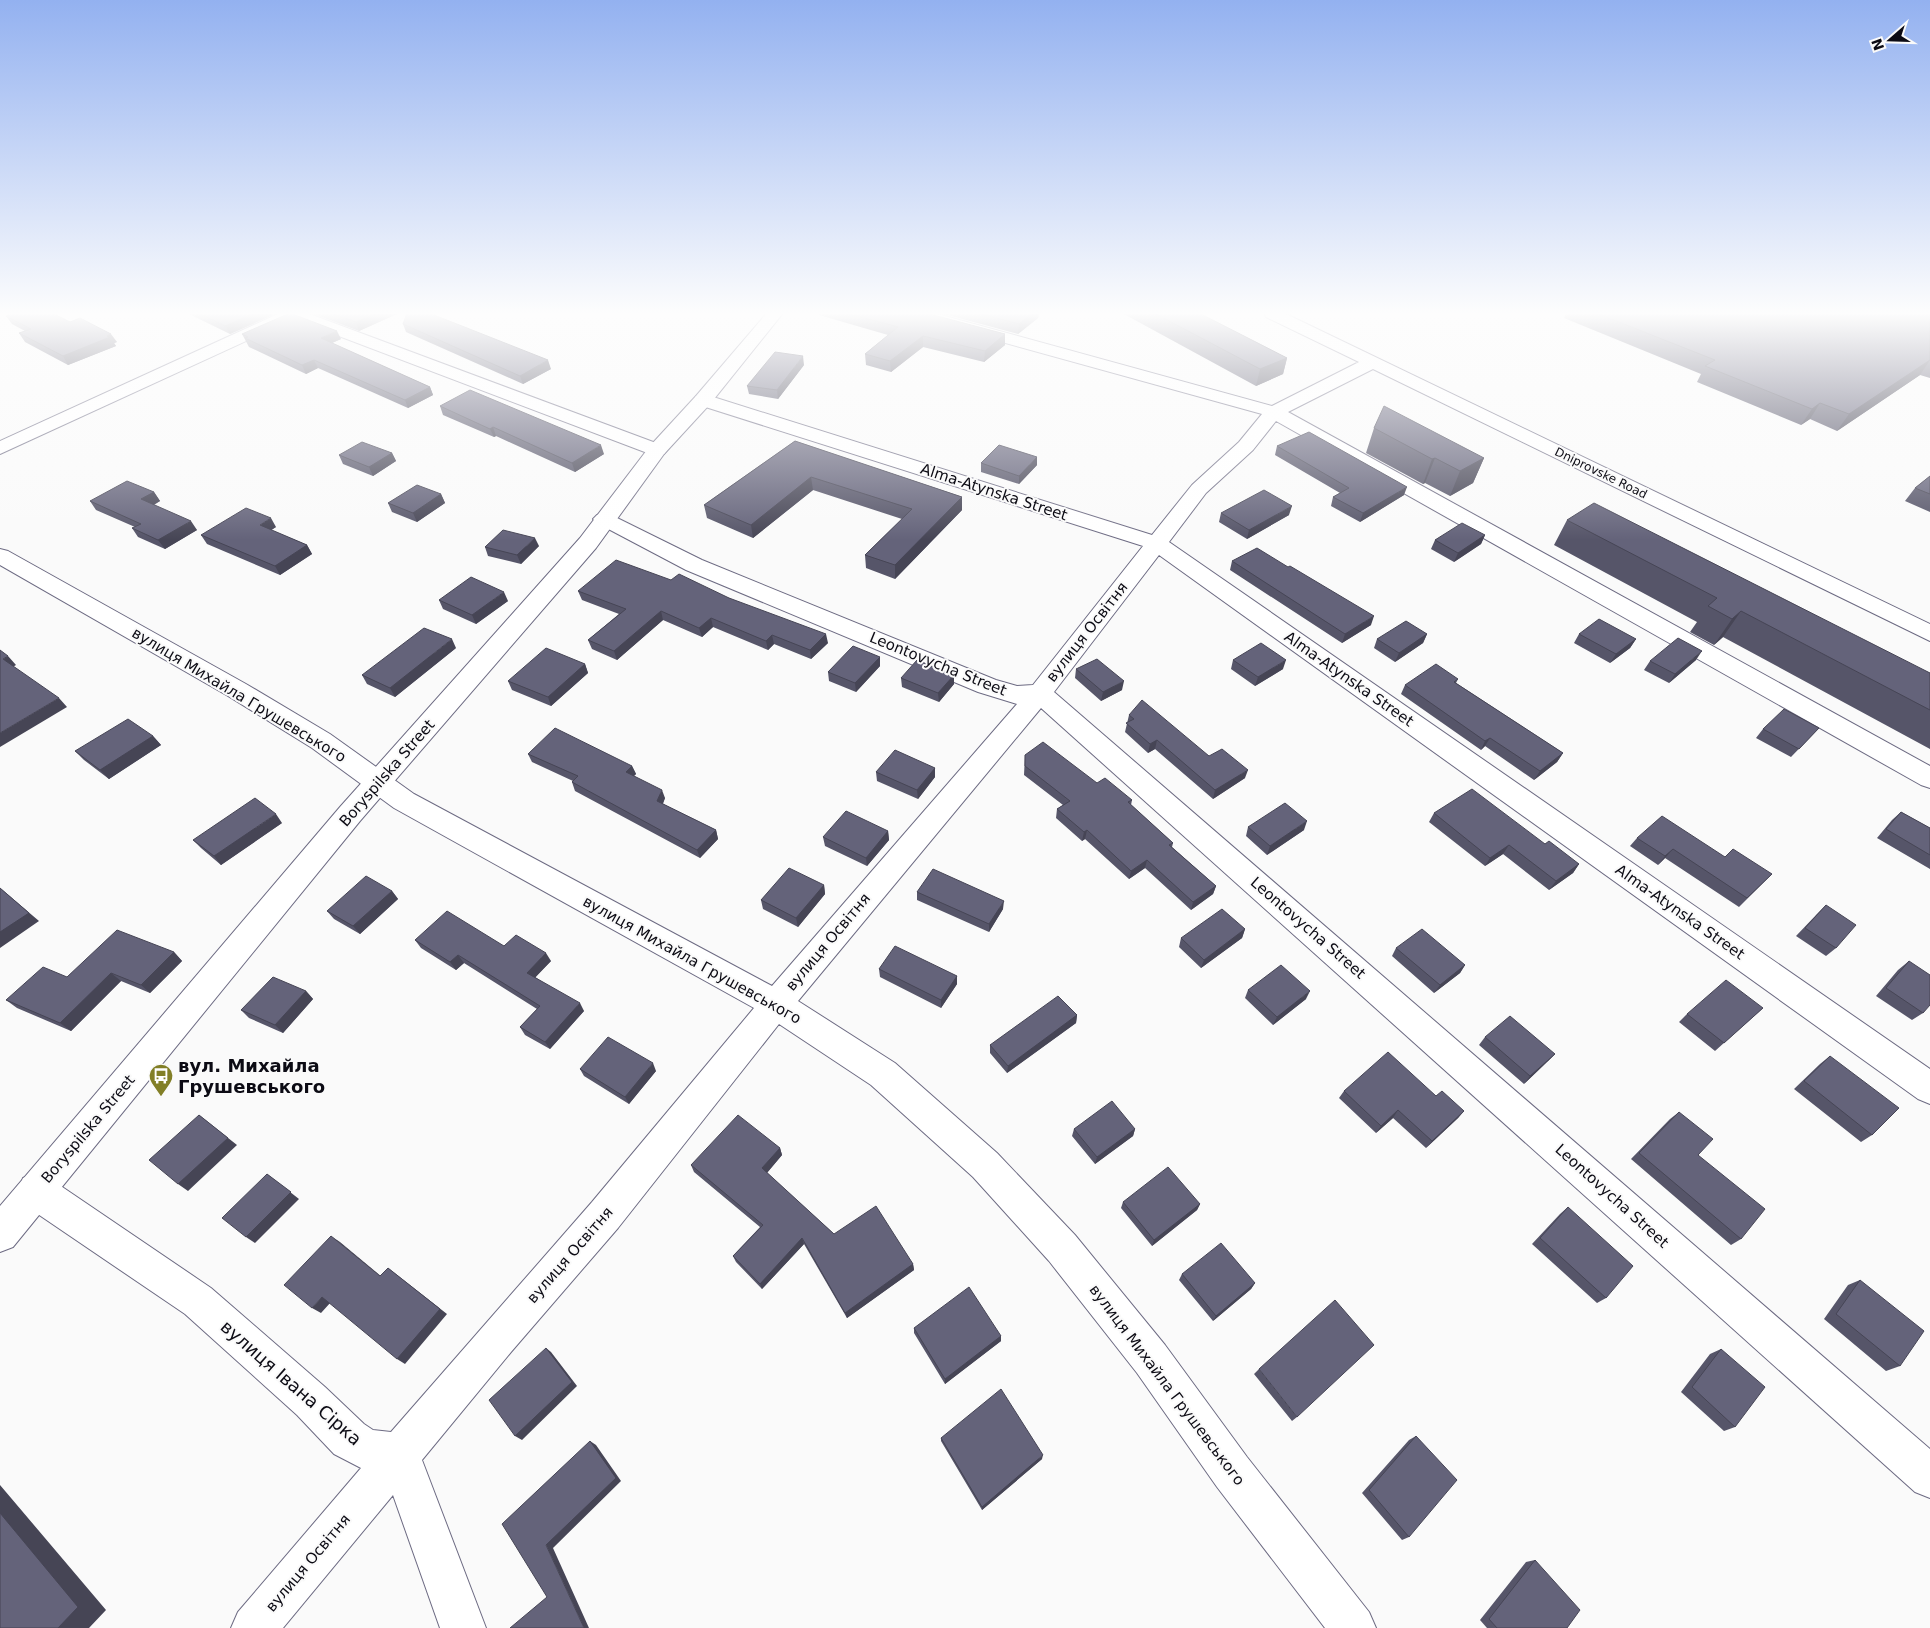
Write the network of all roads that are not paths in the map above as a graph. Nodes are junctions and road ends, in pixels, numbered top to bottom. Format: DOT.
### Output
graph roads {
  1 [pos="128,389"];
  2 [pos="495,389"];
  3 [pos="712,389"];
  4 [pos="1191,389"];
  5 [pos="1319,389"];
  6 [pos="1427,389"];
  7 [pos="703,400"];
  8 [pos="1274,412"];
  9 [pos="0,448"];
  10 [pos="657,450"];
  11 [pos="604,519"];
  12 [pos="1156,543"];
  13 [pos="0,556"];
  14 [pos="1930,634"];
  15 [pos="1040,693"];
  16 [pos="1930,778"];
  17 [pos="379,783"];
  18 [pos="776,1004"];
  19 [pos="1930,1088"];
  20 [pos="36,1191"];
  21 [pos="0,1234"];
  22 [pos="399,1454"];
  23 [pos="1930,1477"];
  24 [pos="254,1628"];
  25 [pos="463,1628"];
  26 [pos="1354,1628"];
  1 -- 9 [label="street"];
  2 -- 10 [label="street"];
  3 -- 7 [label="street, Boryspilska Street"];
  4 -- 8 [label="street"];
  5 -- 8 [label="street, вулиця Освітня"];
  6 -- 14 [label="street, Dniprovske Road"];
  7 -- 10 [label="street, Boryspilska Street"];
  7 -- 12 [label="street, Alma-Atynska Street"];
  8 -- 12 [label="street, вулиця Освітня"];
  8 -- 16 [label="street"];
  10 -- 11 [label="street, Boryspilska Street"];
  11 -- 15 [label="street, Leontovycha Street"];
  11 -- 17 [label="street, Boryspilska Street"];
  12 -- 15 [label="street, вулиця Освітня"];
  12 -- 19 [label="street, Alma-Atynska Street"];
  13 -- 17 [label="street, вулиця Михайла Грушевського"];
  15 -- 18 [label="street, вулиця Освітня"];
  15 -- 23 [label="street, Leontovycha Street"];
  17 -- 18 [label="street, вулиця Михайла Грушевського"];
  17 -- 20 [label="street, Boryspilska Street"];
  18 -- 22 [label="street, вулиця Освітня"];
  18 -- 26 [label="street, вулиця Михайла Грушевського"];
  20 -- 21 [label="street, Boryspilska Street"];
  20 -- 22 [label="street, вулиця Івана Сірка"];
  22 -- 24 [label="street, вулиця Освітня"];
  22 -- 25 [label="street"];
}
